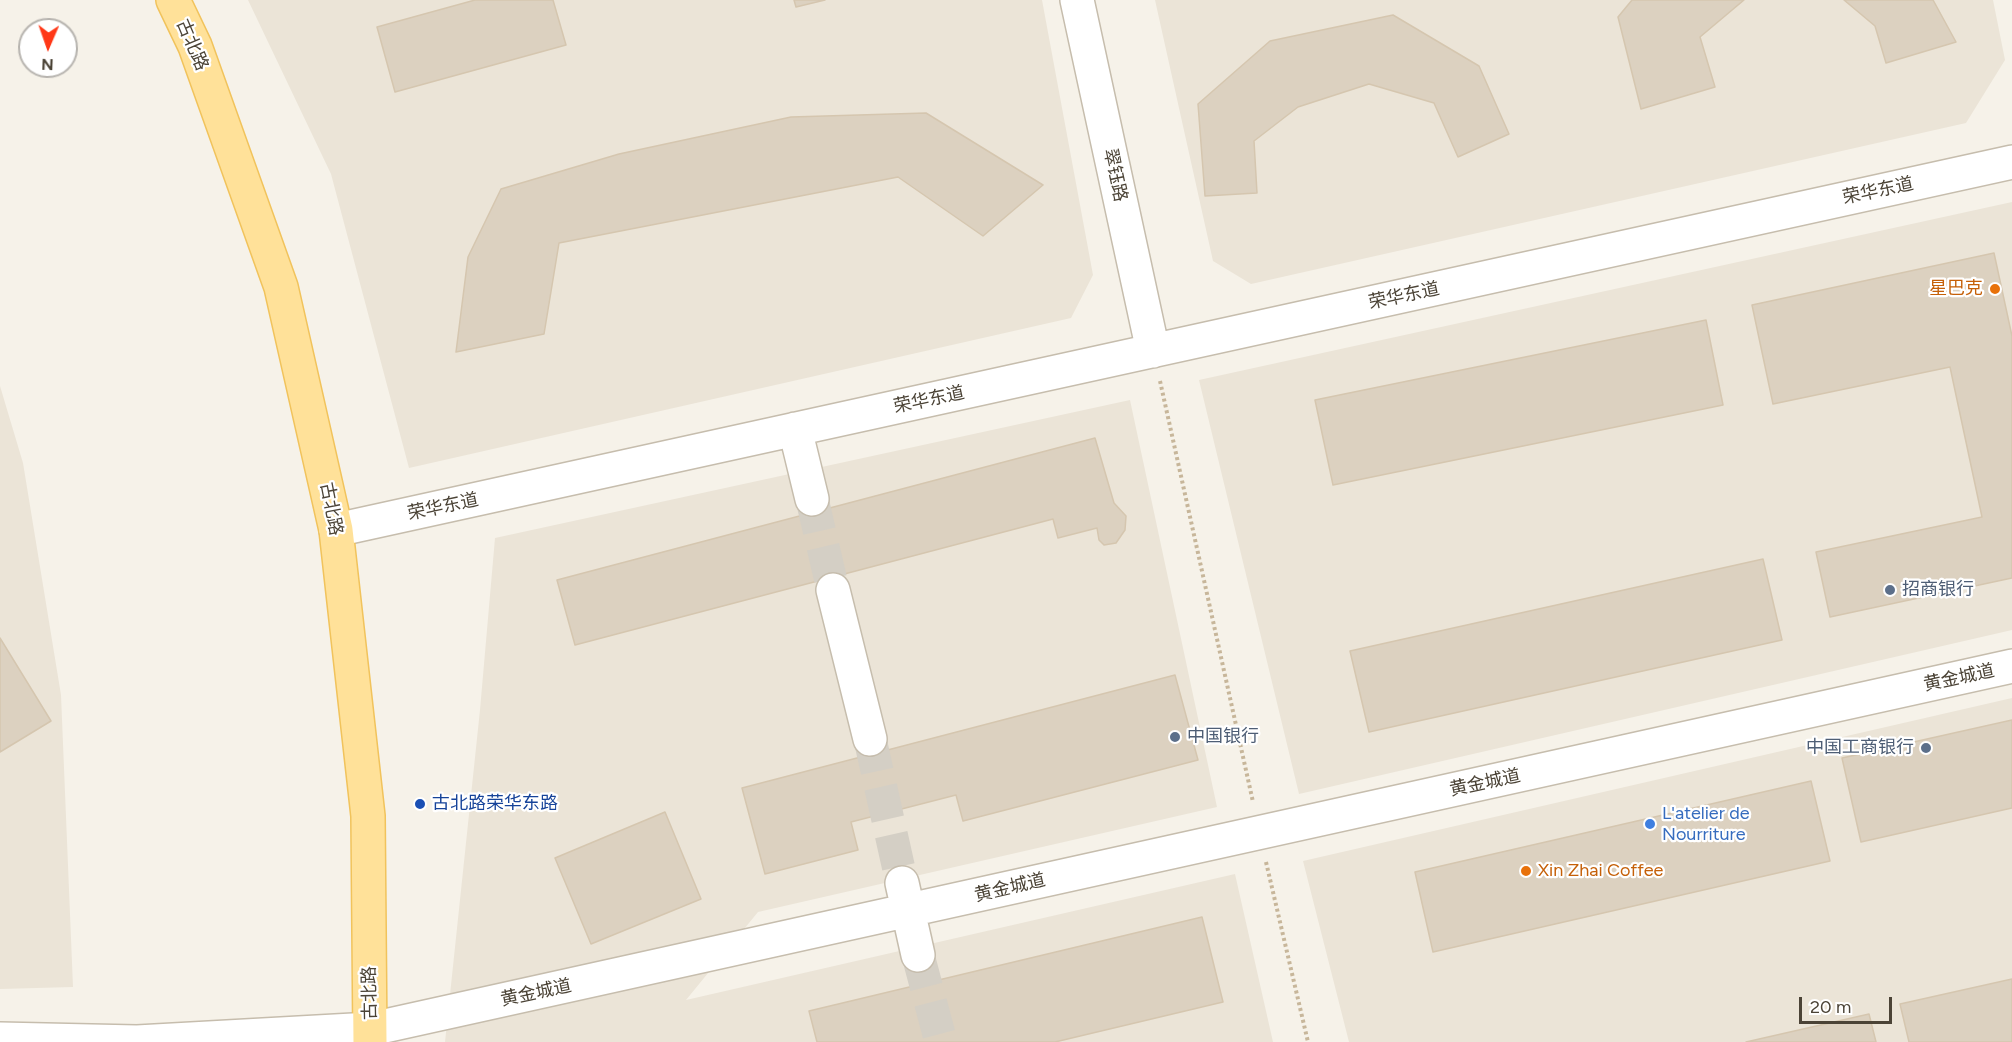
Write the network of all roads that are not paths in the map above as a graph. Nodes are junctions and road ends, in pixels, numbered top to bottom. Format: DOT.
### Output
graph roads {
  1 [pos="172,0"];
  2 [pos="1077,0"];
  3 [pos="2012,162"];
  4 [pos="1153,351"];
  5 [pos="795,429"];
  6 [pos="812,499"];
  7 [pos="336,530"];
  8 [pos="833,590"];
  9 [pos="2012,666"];
  10 [pos="870,739"];
  11 [pos="905,897"];
  12 [pos="918,955"];
  13 [pos="370,1036"];
  14 [pos="0,1039"];
  1 -- 7 [label="main road, 古北路"];
  2 -- 4 [label="street, 翠钰路"];
  3 -- 4 [label="street, 荣华东道"];
  4 -- 5 [label="street, 荣华东道"];
  5 -- 6 [label="street"];
  5 -- 7 [label="street, 荣华东道"];
  7 -- 13 [label="main road, 古北路"];
  8 -- 10 [label="street"];
  9 -- 11 [label="street, 黄金城道"];
  11 -- 12 [label="street"];
  11 -- 13 [label="street, 黄金城道"];
  13 -- 14 [label="street, 黄金城道"];
}
